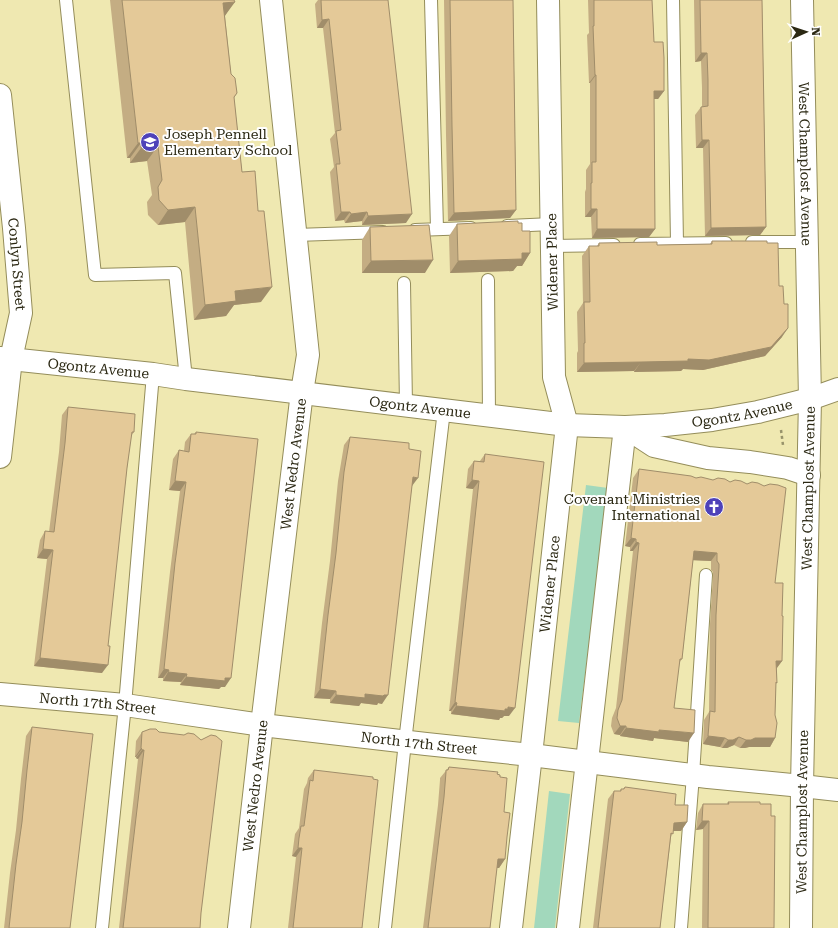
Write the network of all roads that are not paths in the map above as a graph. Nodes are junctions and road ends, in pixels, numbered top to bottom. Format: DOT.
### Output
graph roads {
  1 [pos="66,0"];
  2 [pos="271,0"];
  3 [pos="431,0"];
  4 [pos="548,0"];
  5 [pos="673,0"];
  6 [pos="802,0"];
  7 [pos="0,95"];
  8 [pos="552,224"];
  9 [pos="7,226"];
  10 [pos="498,226"];
  11 [pos="483,227"];
  12 [pos="437,229"];
  13 [pos="296,235"];
  14 [pos="807,242"];
  15 [pos="677,243"];
  16 [pos="552,246"];
  17 [pos="488,280"];
  18 [pos="404,283"];
  19 [pos="6,358"];
  20 [pos="153,374"];
  21 [pos="186,379"];
  22 [pos="838,389"];
  23 [pos="302,392"];
  24 [pos="810,399"];
  25 [pos="406,405"];
  26 [pos="444,410"];
  27 [pos="489,416"];
  28 [pos="567,425"];
  29 [pos="625,427"];
  30 [pos="0,457"];
  31 [pos="809,475"];
  32 [pos="706,575"];
  33 [pos="0,694"];
  34 [pos="125,705"];
  35 [pos="262,725"];
  36 [pos="405,742"];
  37 [pos="531,755"];
  38 [pos="587,762"];
  39 [pos="693,775"];
  40 [pos="802,786"];
  41 [pos="838,790"];
  42 [pos="102,928"];
  43 [pos="239,928"];
  44 [pos="385,928"];
  45 [pos="511,928"];
  46 [pos="568,928"];
  47 [pos="681,928"];
  48 [pos="801,928"];
  1 -- 21 [label="lane"];
  2 -- 13 [label="street, West Nedro Avenue"];
  3 -- 12 [label="lane"];
  4 -- 8 [label="street, Widener Place"];
  5 -- 15 [label="lane"];
  6 -- 14 [label="street, West Champlost Avenue"];
  7 -- 9 [label="street, Conlyn Street"];
  8 -- 10 [label="lane"];
  8 -- 16 [label="street, Widener Place"];
  9 -- 19 [label="street, Conlyn Street"];
  11 -- 12 [label="lane"];
  12 -- 13 [label="lane"];
  13 -- 23 [label="street, West Nedro Avenue"];
  14 -- 15 [label="lane"];
  14 -- 24 [label="street, West Champlost Avenue"];
  15 -- 16 [label="lane"];
  16 -- 28 [label="street, Widener Place"];
  17 -- 27 [label="lane"];
  18 -- 25 [label="lane"];
  19 -- 20 [label="street, Ogontz Avenue"];
  19 -- 30 [label="street, Conlyn Street"];
  20 -- 21 [label="street, Ogontz Avenue"];
  20 -- 34 [label="lane"];
  21 -- 23 [label="street, Ogontz Avenue"];
  22 -- 24 [label="street, Ogontz Avenue"];
  23 -- 25 [label="street, Ogontz Avenue"];
  23 -- 35 [label="street, West Nedro Avenue"];
  24 -- 29 [label="street, Ogontz Avenue"];
  24 -- 31 [label="street, West Champlost Avenue"];
  25 -- 26 [label="street, Ogontz Avenue"];
  26 -- 27 [label="street, Ogontz Avenue"];
  26 -- 36 [label="lane"];
  27 -- 28 [label="street, Ogontz Avenue"];
  28 -- 29 [label="street, Ogontz Avenue"];
  28 -- 37 [label="street, Widener Place"];
  29 -- 31 [label="street"];
  29 -- 38 [label="street"];
  31 -- 40 [label="street, West Champlost Avenue"];
  32 -- 39 [label="lane"];
  33 -- 34 [label="street, North 17th Street"];
  34 -- 35 [label="street, North 17th Street"];
  34 -- 42 [label="lane"];
  35 -- 36 [label="street, North 17th Street"];
  35 -- 43 [label="street, West Nedro Avenue"];
  36 -- 37 [label="street, North 17th Street"];
  36 -- 44 [label="lane"];
  37 -- 38 [label="street, North 17th Street"];
  37 -- 45 [label="street, Widener Place"];
  38 -- 39 [label="street, North 17th Street"];
  38 -- 46 [label="street"];
  39 -- 40 [label="street, North 17th Street"];
  39 -- 47 [label="lane"];
  40 -- 41 [label="street, North 17th Street"];
  40 -- 48 [label="street, West Champlost Avenue"];
}
